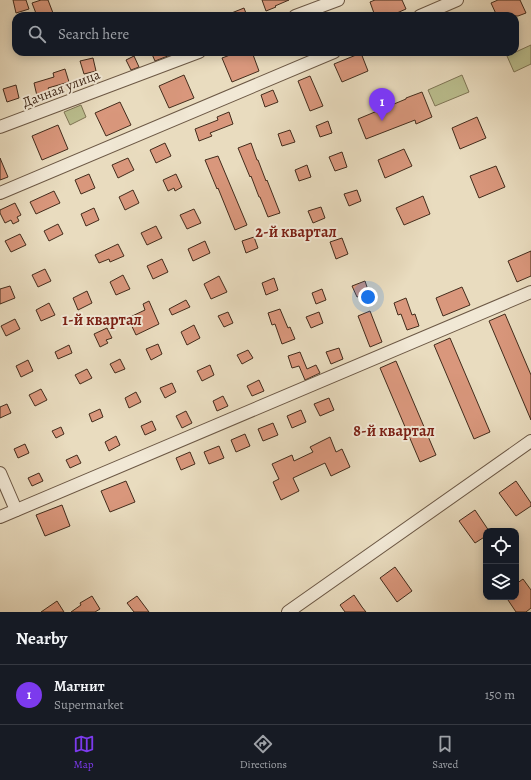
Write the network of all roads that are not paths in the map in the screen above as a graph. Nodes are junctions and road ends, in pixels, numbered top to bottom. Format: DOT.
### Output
graph roads {
  1 [pos="338,0"];
  2 [pos="457,0"];
  3 [pos="306,12"];
  4 [pos="429,12"];
  5 [pos="188,56"];
  6 [pos="325,56"];
  7 [pos="0,127"];
  8 [pos="0,194"];
  9 [pos="531,292"];
  10 [pos="531,442"];
  11 [pos="0,473"];
  12 [pos="16,510"];
  13 [pos="0,517"];
  14 [pos="288,612"];
  1 -- 3 [label="street"];
  2 -- 4 [label="street"];
  5 -- 7 [label="street, Дачная улица"];
  6 -- 8 [label="street"];
  9 -- 12 [label="street"];
  10 -- 14 [label="street"];
  11 -- 12 [label="street"];
  12 -- 13 [label="street"];
}
